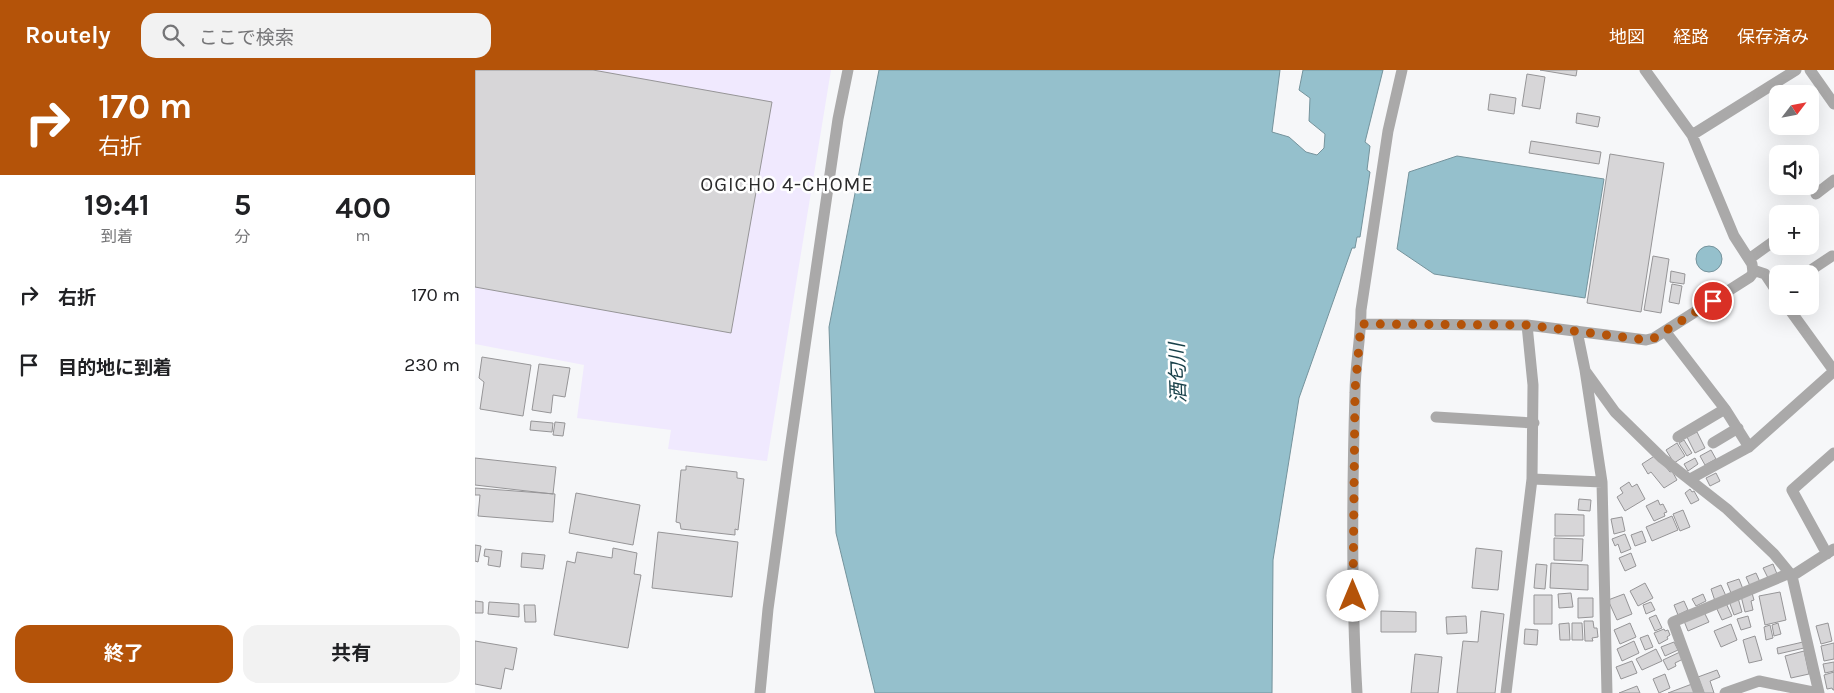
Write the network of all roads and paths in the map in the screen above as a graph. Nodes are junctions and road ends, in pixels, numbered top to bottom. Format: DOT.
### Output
graph roads {
  1 [pos="848,70"];
  2 [pos="1402,70"];
  3 [pos="1645,70"];
  4 [pos="1796,70"];
  5 [pos="1810,70"];
  6 [pos="1834,104"];
  7 [pos="1692,135"];
  8 [pos="1834,180"];
  9 [pos="1819,192"];
  10 [pos="1769,245"];
  11 [pos="1831,256"];
  12 [pos="1749,259"];
  13 [pos="1818,265"];
  14 [pos="1753,270"];
  15 [pos="1769,280"];
  16 [pos="1794,315"];
  17 [pos="1361,324"];
  18 [pos="1527,325"];
  19 [pos="1577,331"];
  20 [pos="1665,332"];
  21 [pos="1585,370"];
  22 [pos="1834,371"];
  23 [pos="1725,409"];
  24 [pos="1436,417"];
  25 [pos="1534,423"];
  26 [pos="1738,428"];
  27 [pos="1678,437"];
  28 [pos="1713,443"];
  29 [pos="1749,447"];
  30 [pos="1834,453"];
  31 [pos="1532,479"];
  32 [pos="1690,479"];
  33 [pos="1602,482"];
  34 [pos="1831,551"];
  35 [pos="1791,574"];
  36 [pos="761,688"];
  37 [pos="769,693"];
  38 [pos="1357,693"];
  39 [pos="1506,693"];
  40 [pos="1607,693"];
  41 [pos="1699,693"];
  42 [pos="1725,693"];
  43 [pos="1818,693"];
  1 -- 36 [label="street"];
  2 -- 17 [label="street"];
  3 -- 7 [label="street"];
  4 -- 7 [label="street"];
  5 -- 6 [label="street"];
  7 -- 12 [label="street"];
  8 -- 9 [label="street"];
  10 -- 12 [label="street"];
  11 -- 13 [label="street"];
  12 -- 14 [label="street"];
  14 -- 15 [label="street"];
  14 -- 20 [label="street"];
  16 -- 22 [label="street"];
  17 -- 18 [label="street"];
  17 -- 38 [label="street"];
  18 -- 19 [label="street"];
  18 -- 25 [label="street"];
  19 -- 20 [label="street"];
  19 -- 21 [label="street"];
  20 -- 23 [label="street"];
  21 -- 32 [label="street"];
  21 -- 33 [label="street"];
  22 -- 29 [label="street"];
  23 -- 26 [label="street"];
  23 -- 27 [label="street"];
  24 -- 25 [label="street"];
  25 -- 31 [label="street"];
  26 -- 28 [label="street"];
  26 -- 29 [label="street"];
  29 -- 32 [label="street"];
  30 -- 34 [label="street"];
  31 -- 33 [label="street"];
  31 -- 39 [label="street"];
  32 -- 35 [label="street"];
  33 -- 40 [label="street"];
  34 -- 35 [label="street"];
  35 -- 41 [label="street"];
  35 -- 43 [label="street"];
  36 -- 37 [label="street"];
  42 -- 43 [label="street"];
}
